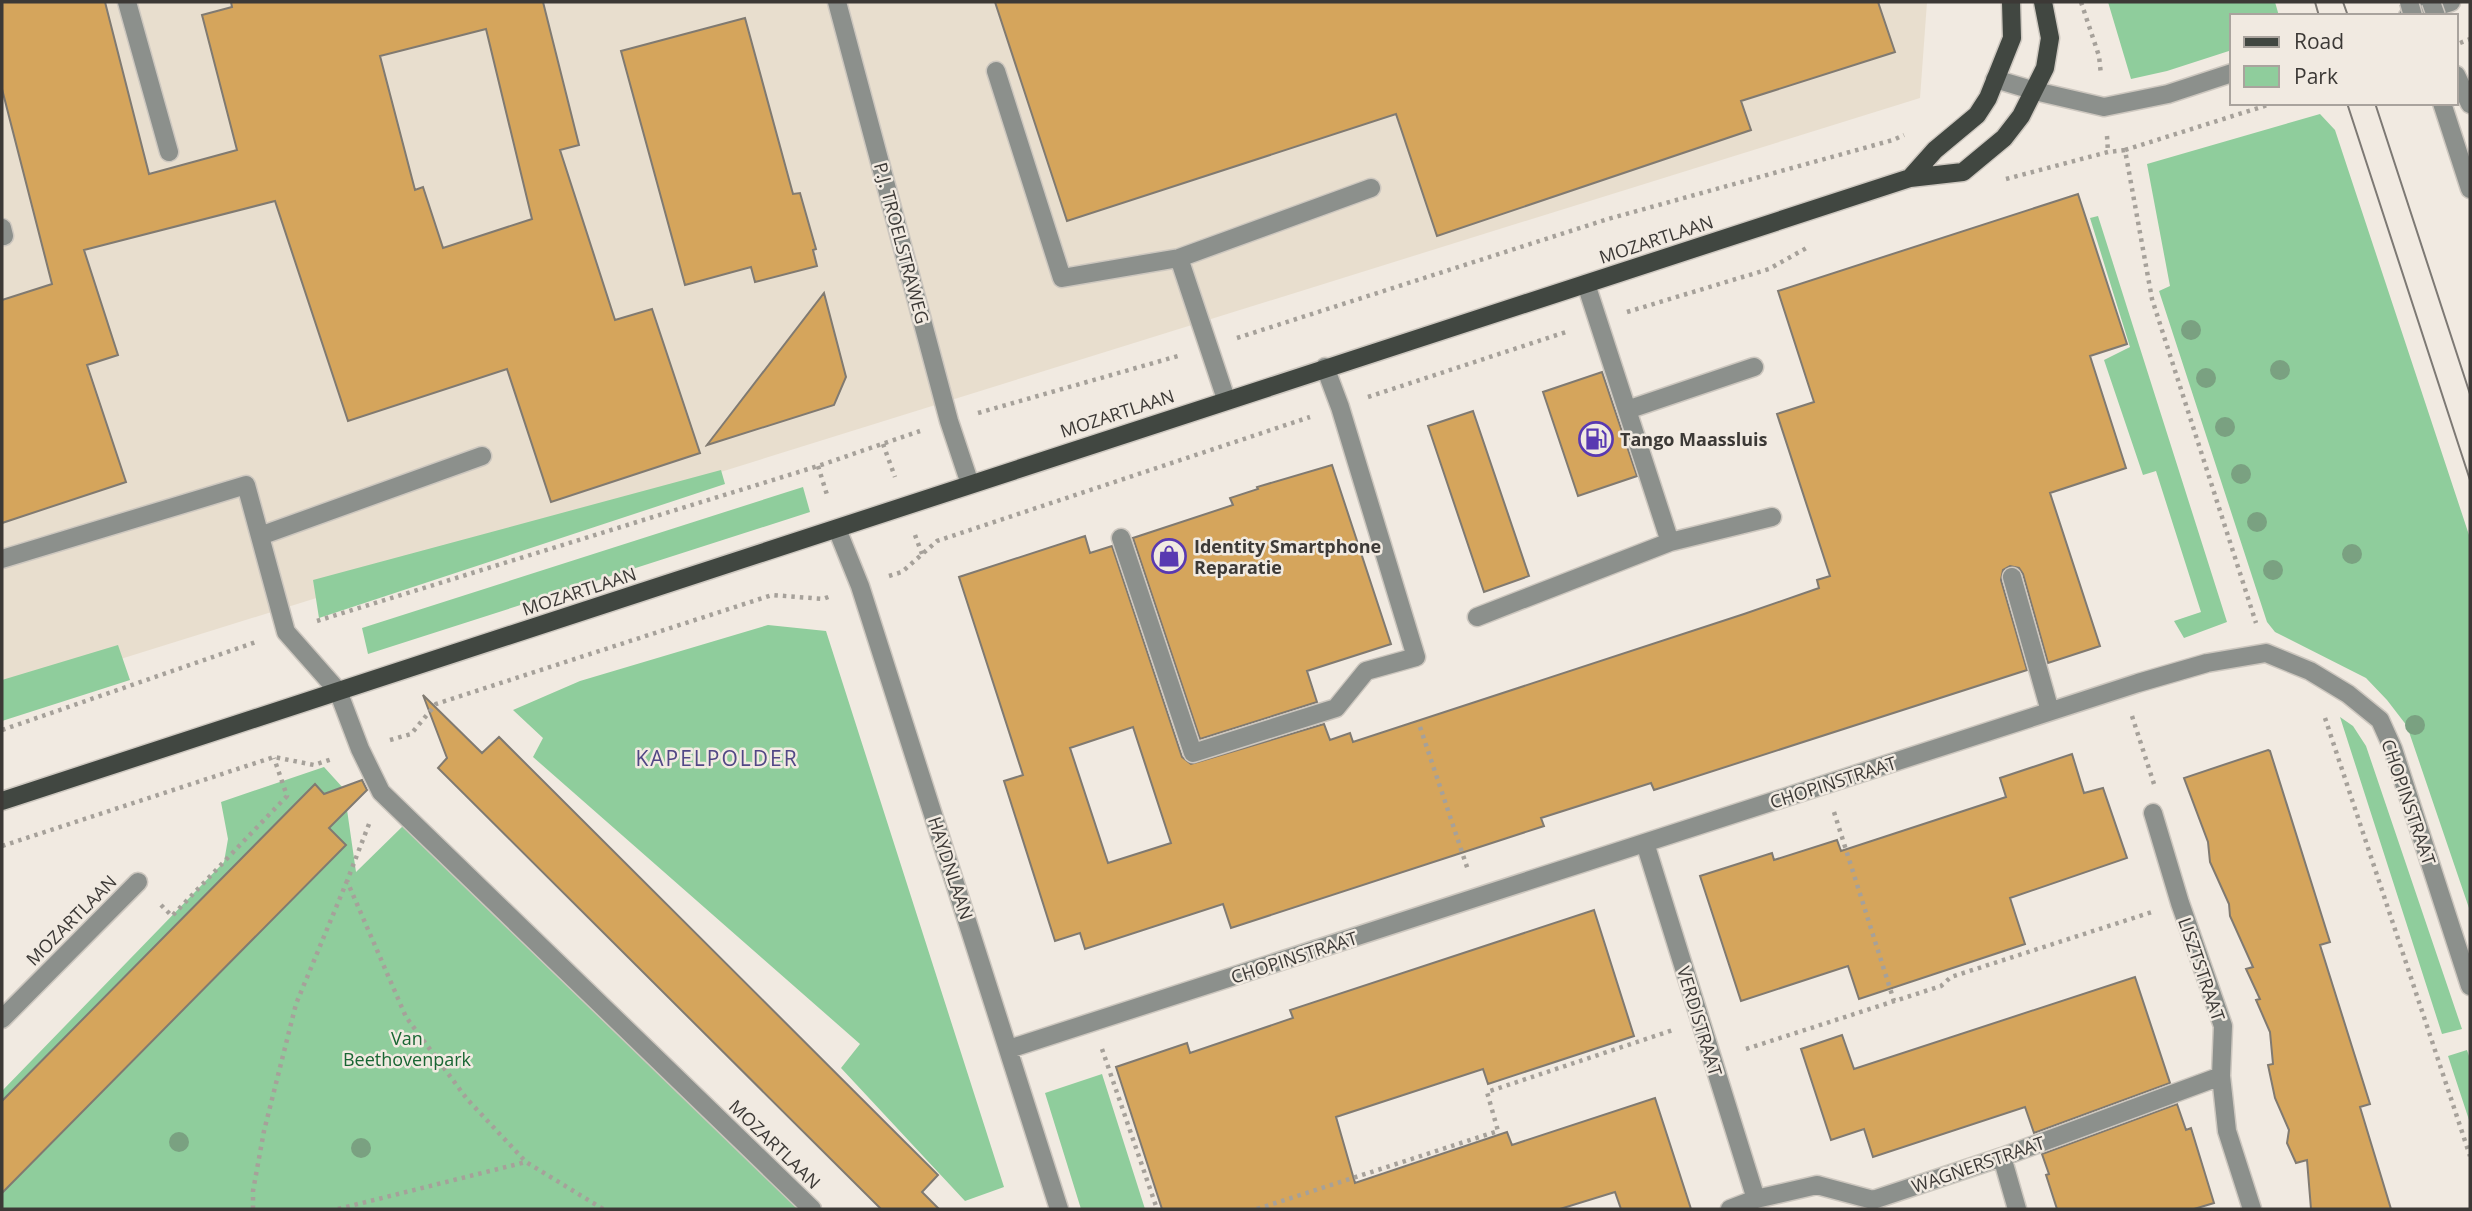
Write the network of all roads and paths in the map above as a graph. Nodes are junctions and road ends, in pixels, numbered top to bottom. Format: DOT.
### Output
graph roads {
  1 [pos="127,2"];
  2 [pos="837,2"];
  3 [pos="2011,2"];
  4 [pos="2043,2"];
  5 [pos="2451,2"];
  6 [pos="2414,14"];
  7 [pos="996,71"];
  8 [pos="2230,74"];
  9 [pos="2458,78"];
  10 [pos="1995,79"];
  11 [pos="2035,91"];
  12 [pos="2470,104"];
  13 [pos="2268,105"];
  14 [pos="2443,105"];
  15 [pos="1913,131"];
  16 [pos="2125,150"];
  17 [pos="169,152"];
  18 [pos="2040,170"];
  19 [pos="1909,178"];
  20 [pos="1371,188"];
  21 [pos="2470,189"];
  22 [pos="2,228"];
  23 [pos="2,236"];
  24 [pos="1179,258"];
  25 [pos="1769,269"];
  26 [pos="1587,284"];
  27 [pos="1598,321"];
  28 [pos="1208,348"];
  29 [pos="1325,367"];
  30 [pos="1754,367"];
  31 [pos="1226,399"];
  32 [pos="1340,407"];
  33 [pos="1627,410"];
  34 [pos="949,421"];
  35 [pos="482,456"];
  36 [pos="970,484"];
  37 [pos="1772,517"];
  38 [pos="837,529"];
  39 [pos="260,536"];
  40 [pos="1121,538"];
  41 [pos="1670,542"];
  42 [pos="2,559"];
  43 [pos="2012,577"];
  44 [pos="860,586"];
  45 [pos="1477,617"];
  46 [pos="286,632"];
  47 [pos="2266,653"];
  48 [pos="2310,671"];
  49 [pos="2123,688"];
  50 [pos="338,691"];
  51 [pos="2050,711"];
  52 [pos="1420,727"];
  53 [pos="2,730"];
  54 [pos="360,749"];
  55 [pos="274,757"];
  56 [pos="1825,785"];
  57 [pos="381,792"];
  58 [pos="2,801"];
  59 [pos="2153,813"];
  60 [pos="1645,843"];
  61 [pos="2,846"];
  62 [pos="347,881"];
  63 [pos="138,882"];
  64 [pos="1477,897"];
  65 [pos="2180,903"];
  66 [pos="2470,986"];
  67 [pos="1894,1001"];
  68 [pos="2,1019"];
  69 [pos="1700,1021"];
  70 [pos="1093,1022"];
  71 [pos="1009,1049"];
  72 [pos="1746,1049"];
  73 [pos="2221,1076"];
  74 [pos="2470,1156"];
  75 [pos="2002,1157"];
  76 [pos="526,1163"];
  77 [pos="1756,1199"];
  78 [pos="253,1209"];
  79 [pos="338,1209"];
  80 [pos="603,1209"];
  81 [pos="812,1209"];
  82 [pos="1059,1209"];
  83 [pos="1157,1209"];
  84 [pos="1257,1209"];
  85 [pos="1730,1209"];
  86 [pos="2018,1209"];
  87 [pos="2252,1209"];
  1 -- 17 [label="street"];
  2 -- 34 [label="street, P.J. TROELSTRAWEG"];
  3 -- 10 [label="main road, MOZARTLAAN"];
  4 -- 11 [label="main road, MOZARTLAAN"];
  5 -- 6 [label="street"];
  7 -- 24 [label="street"];
  8 -- 11 [label="street"];
  9 -- 12 [label="street"];
  10 -- 11 [label="street"];
  10 -- 19 [label="main road, MOZARTLAAN"];
  11 -- 19 [label="main road, MOZARTLAAN"];
  13 -- 16 [label="path"];
  14 -- 21 [label="street"];
  15 -- 28 [label="path, MOZARTLAAN"];
  16 -- 18 [label="path"];
  16 -- 47 [label="path"];
  19 -- 26 [label="main road, MOZARTLAAN"];
  20 -- 24 [label="street"];
  22 -- 23 [label="street"];
  24 -- 28 [label="street"];
  25 -- 27 [label="path"];
  26 -- 27 [label="street"];
  26 -- 29 [label="main road, MOZARTLAAN"];
  27 -- 32 [label="path"];
  27 -- 33 [label="street"];
  28 -- 31 [label="street"];
  28 -- 34 [label="path, MOZARTLAAN"];
  29 -- 31 [label="main road, MOZARTLAAN"];
  29 -- 32 [label="street"];
  30 -- 33 [label="street"];
  31 -- 36 [label="main road, MOZARTLAAN"];
  32 -- 40 [label="street"];
  32 -- 44 [label="path"];
  33 -- 41 [label="street"];
  34 -- 36 [label="street, P.J. TROELSTRAWEG"];
  34 -- 46 [label="path, MOZARTLAAN"];
  35 -- 39 [label="street"];
  36 -- 38 [label="main road, MOZARTLAAN"];
  37 -- 41 [label="street"];
  38 -- 44 [label="street, HAYDNLAAN"];
  38 -- 50 [label="main road, MOZARTLAAN"];
  39 -- 42 [label="street"];
  39 -- 46 [label="street"];
  41 -- 45 [label="street"];
  43 -- 51 [label="street"];
  44 -- 54 [label="path"];
  44 -- 71 [label="street, HAYDNLAAN"];
  46 -- 50 [label="street"];
  46 -- 53 [label="path, MOZARTLAAN"];
  47 -- 48 [label="street, CHOPINSTRAAT"];
  47 -- 49 [label="street, CHOPINSTRAAT"];
  48 -- 66 [label="street, CHOPINSTRAAT"];
  48 -- 74 [label="path"];
  49 -- 51 [label="street, CHOPINSTRAAT"];
  49 -- 59 [label="path"];
  50 -- 54 [label="street, MOZARTLAAN"];
  50 -- 58 [label="main road, MOZARTLAAN"];
  51 -- 56 [label="street, CHOPINSTRAAT"];
  52 -- 64 [label="path"];
  54 -- 55 [label="path"];
  54 -- 57 [label="street, MOZARTLAAN"];
  55 -- 61 [label="path"];
  55 -- 63 [label="path, MOZARTLAAN"];
  56 -- 60 [label="street, CHOPINSTRAAT"];
  56 -- 67 [label="path"];
  57 -- 62 [label="path"];
  57 -- 81 [label="street, MOZARTLAAN"];
  59 -- 65 [label="street, LISZTSTRAAT"];
  60 -- 64 [label="street, CHOPINSTRAAT"];
  60 -- 69 [label="street, VERDISTRAAT"];
  62 -- 76 [label="path"];
  62 -- 78 [label="path"];
  63 -- 68 [label="street, MOZARTLAAN"];
  64 -- 70 [label="street, CHOPINSTRAAT"];
  65 -- 67 [label="path"];
  65 -- 73 [label="street, LISZTSTRAAT"];
  67 -- 72 [label="path"];
  69 -- 77 [label="street, VERDISTRAAT"];
  69 -- 84 [label="path"];
  70 -- 71 [label="street, CHOPINSTRAAT"];
  70 -- 83 [label="path"];
  71 -- 82 [label="street, HAYDNLAAN"];
  73 -- 75 [label="street, WAGNERSTRAAT"];
  73 -- 87 [label="street, LISZTSTRAAT"];
  75 -- 77 [label="street, WAGNERSTRAAT"];
  75 -- 86 [label="street"];
  76 -- 79 [label="path"];
  76 -- 80 [label="path"];
  77 -- 85 [label="street, WAGNERSTRAAT"];
}
